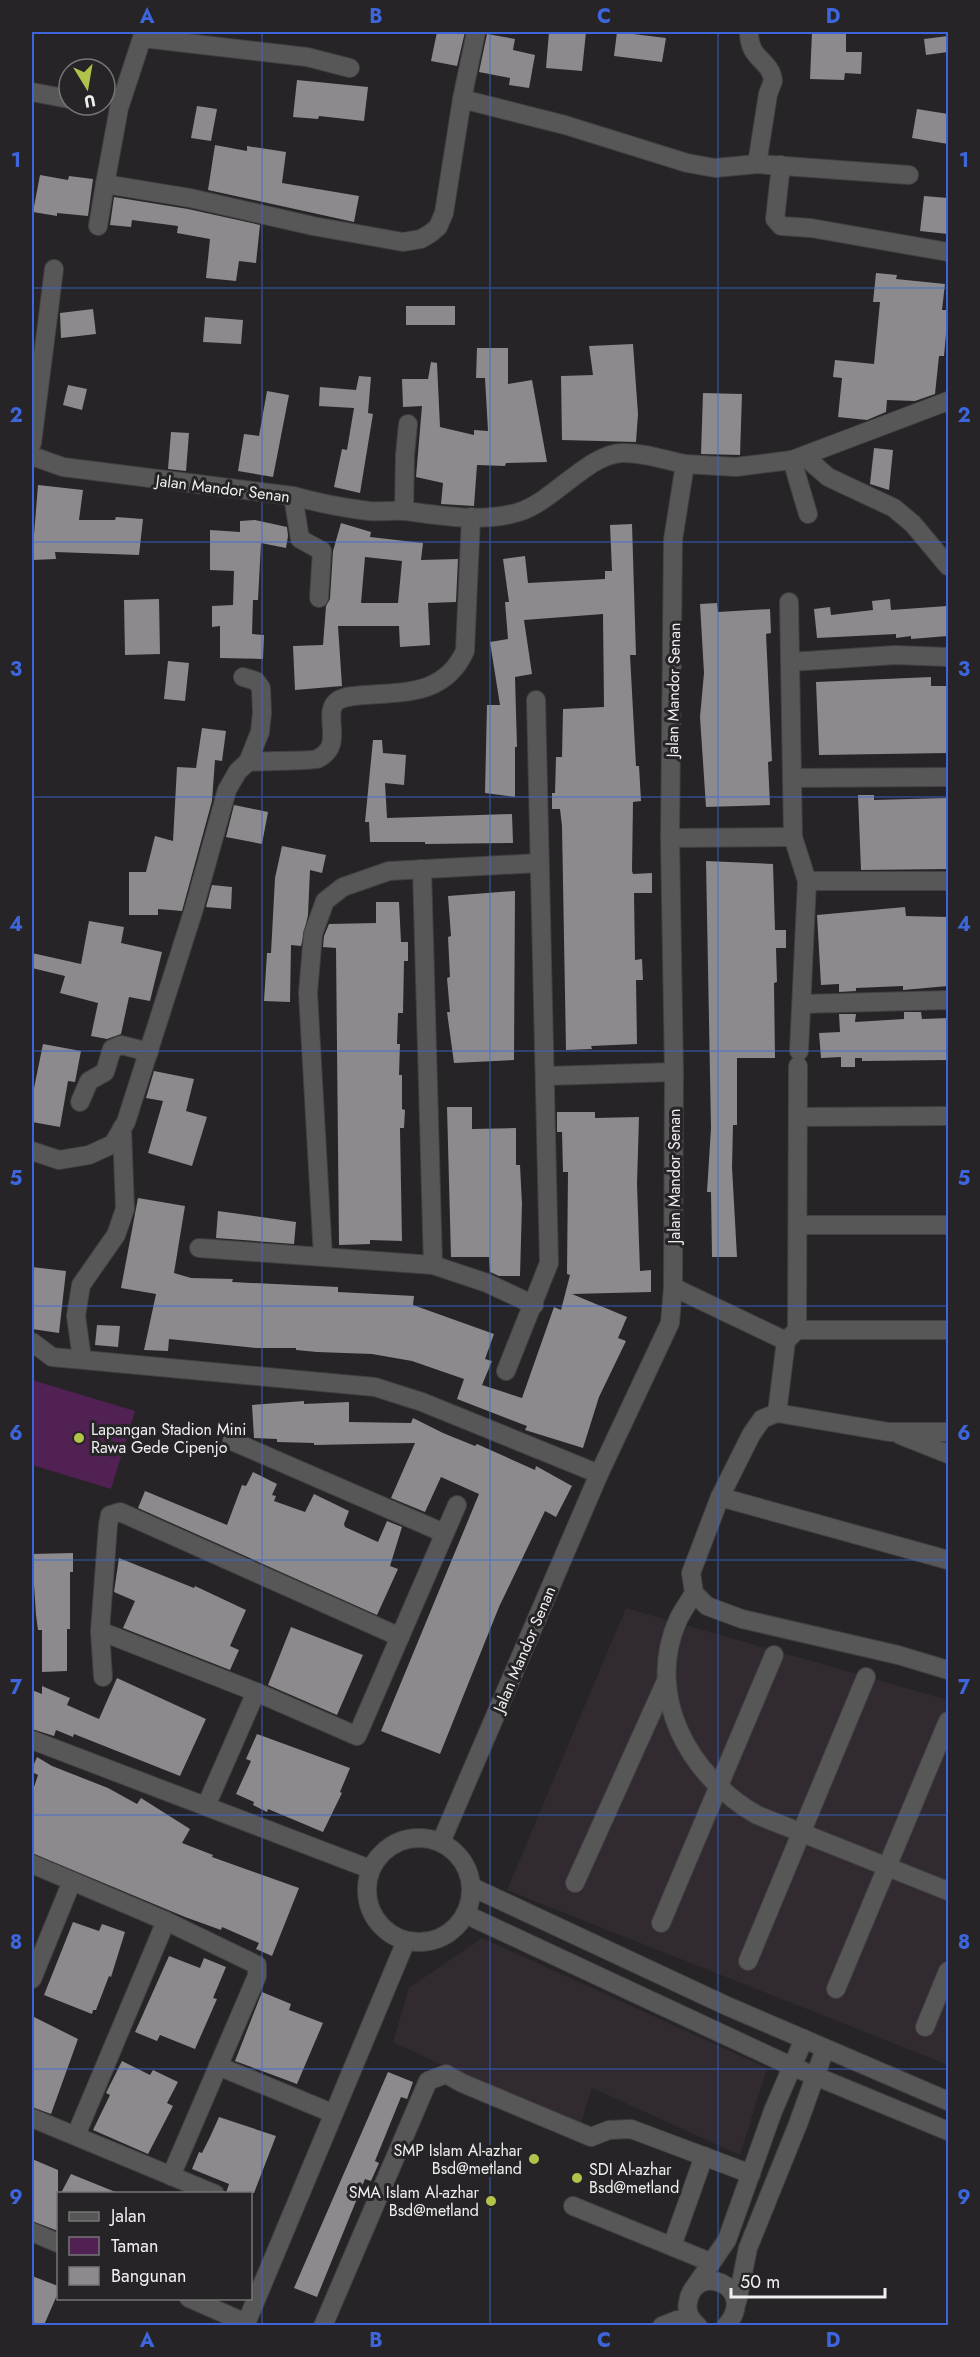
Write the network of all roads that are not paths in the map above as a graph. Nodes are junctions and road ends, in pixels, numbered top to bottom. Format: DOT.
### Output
graph roads {
  1 [pos="476,32"];
  2 [pos="749,32"];
  3 [pos="143,35"];
  4 [pos="350,68"];
  5 [pos="32,92"];
  6 [pos="117,93"];
  7 [pos="57,97"];
  8 [pos="462,99"];
  9 [pos="110,117"];
  10 [pos="757,164"];
  11 [pos="781,165"];
  12 [pos="909,175"];
  13 [pos="105,184"];
  14 [pos="98,226"];
  15 [pos="948,252"];
  16 [pos="54,269"];
  17 [pos="948,401"];
  18 [pos="408,424"];
  19 [pos="32,443"];
  20 [pos="32,456"];
  21 [pos="798,458"];
  22 [pos="685,464"];
  23 [pos="293,496"];
  24 [pos="404,511"];
  25 [pos="808,513"];
  26 [pos="471,517"];
  27 [pos="948,566"];
  28 [pos="320,598"];
  29 [pos="789,602"];
  30 [pos="948,657"];
  31 [pos="790,662"];
  32 [pos="243,677"];
  33 [pos="536,700"];
  34 [pos="249,762"];
  35 [pos="948,777"];
  36 [pos="792,778"];
  37 [pos="793,837"];
  38 [pos="670,838"];
  39 [pos="539,863"];
  40 [pos="422,869"];
  41 [pos="807,881"];
  42 [pos="948,881"];
  43 [pos="948,1000"];
  44 [pos="802,1004"];
  45 [pos="149,1052"];
  46 [pos="674,1072"];
  47 [pos="547,1076"];
  48 [pos="80,1102"];
  49 [pos="948,1116"];
  50 [pos="799,1117"];
  51 [pos="122,1128"];
  52 [pos="32,1151"];
  53 [pos="798,1225"];
  54 [pos="948,1225"];
  55 [pos="199,1248"];
  56 [pos="323,1257"];
  57 [pos="433,1265"];
  58 [pos="674,1287"];
  59 [pos="534,1305"];
  60 [pos="948,1330"];
  61 [pos="791,1336"];
  62 [pos="32,1342"];
  63 [pos="82,1359"];
  64 [pos="506,1371"];
  65 [pos="777,1413"];
  66 [pos="889,1431"];
  67 [pos="948,1432"];
  68 [pos="232,1441"];
  69 [pos="948,1454"];
  70 [pos="599,1473"];
  71 [pos="720,1497"];
  72 [pos="457,1505"];
  73 [pos="444,1533"];
  74 [pos="948,1560"];
  75 [pos="694,1593"];
  76 [pos="100,1631"];
  77 [pos="400,1637"];
  78 [pos="774,1655"];
  79 [pos="948,1670"];
  80 [pos="103,1677"];
  81 [pos="866,1677"];
  82 [pos="666,1681"];
  83 [pos="256,1692"];
  84 [pos="948,1721"];
  85 [pos="32,1740"];
  86 [pos="718,1787"];
  87 [pos="206,1806"];
  88 [pos="802,1831"];
  89 [pos="441,1842"];
  90 [pos="32,1864"];
  91 [pos="887,1868"];
  92 [pos="370,1869"];
  93 [pos="72,1881"];
  94 [pos="574,1883"];
  95 [pos="472,1887"];
  96 [pos="948,1892"];
  97 [pos="465,1914"];
  98 [pos="166,1921"];
  99 [pos="661,1923"];
  100 [pos="406,1941"];
  101 [pos="748,1961"];
  102 [pos="948,1971"];
  103 [pos="32,1979"];
  104 [pos="836,1989"];
  105 [pos="727,2006"];
  106 [pos="925,2027"];
  107 [pos="714,2029"];
  108 [pos="804,2039"];
  109 [pos="825,2049"];
  110 [pos="218,2066"];
  111 [pos="791,2066"];
  112 [pos="814,2075"];
  113 [pos="948,2101"];
  114 [pos="332,2113"];
  115 [pos="32,2118"];
  116 [pos="948,2131"];
  117 [pos="76,2135"];
  118 [pos="704,2156"];
  119 [pos="751,2174"];
  120 [pos="171,2175"];
  121 [pos="213,2192"];
  122 [pos="573,2206"];
  123 [pos="32,2232"];
  124 [pos="57,2243"];
  125 [pos="672,2246"];
  126 [pos="710,2262"];
  127 [pos="696,2285"];
  128 [pos="193,2300"];
  129 [pos="737,2302"];
  130 [pos="695,2323"];
  131 [pos="246,2324"];
  132 [pos="323,2325"];
  133 [pos="663,2325"];
  134 [pos="727,2325"];
  1 -- 8 [label="street"];
  2 -- 10 [label="street"];
  3 -- 4 [label="street"];
  3 -- 6 [label="street"];
  5 -- 7 [label="street"];
  8 -- 10 [label="street"];
  8 -- 13 [label="street"];
  9 -- 13 [label="street"];
  10 -- 11 [label="street"];
  11 -- 12 [label="street"];
  11 -- 15 [label="street"];
  13 -- 14 [label="street"];
  16 -- 19 [label="street"];
  17 -- 21 [label="street, Jalan Mandor Senan"];
  18 -- 24 [label="street"];
  20 -- 23 [label="street, Jalan Mandor Senan"];
  21 -- 22 [label="street, Jalan Mandor Senan"];
  21 -- 25 [label="street"];
  21 -- 27 [label="street"];
  22 -- 26 [label="street, Jalan Mandor Senan"];
  22 -- 38 [label="street, Jalan Mandor Senan"];
  23 -- 24 [label="street, Jalan Mandor Senan"];
  23 -- 28 [label="street"];
  24 -- 26 [label="street, Jalan Mandor Senan"];
  26 -- 34 [label="street"];
  29 -- 31 [label="street"];
  30 -- 31 [label="street"];
  31 -- 36 [label="street"];
  32 -- 34 [label="street"];
  33 -- 39 [label="street"];
  34 -- 45 [label="street"];
  35 -- 36 [label="street"];
  36 -- 37 [label="street"];
  37 -- 38 [label="street"];
  37 -- 41 [label="street"];
  38 -- 46 [label="street, Jalan Mandor Senan"];
  39 -- 40 [label="street"];
  39 -- 47 [label="street"];
  40 -- 56 [label="street"];
  40 -- 57 [label="street"];
  41 -- 42 [label="street"];
  41 -- 44 [label="street"];
  43 -- 44 [label="street"];
  44 -- 50 [label="street"];
  45 -- 48 [label="street"];
  45 -- 51 [label="street"];
  46 -- 47 [label="street"];
  46 -- 58 [label="street, Jalan Mandor Senan"];
  47 -- 59 [label="street"];
  49 -- 50 [label="street"];
  50 -- 53 [label="street"];
  51 -- 52 [label="street"];
  51 -- 63 [label="street"];
  53 -- 54 [label="street"];
  53 -- 61 [label="street"];
  55 -- 56 [label="street"];
  56 -- 57 [label="street"];
  57 -- 59 [label="street"];
  58 -- 61 [label="street"];
  58 -- 70 [label="street, Jalan Mandor Senan"];
  59 -- 64 [label="street"];
  60 -- 61 [label="street"];
  61 -- 65 [label="street"];
  62 -- 63 [label="street"];
  63 -- 70 [label="street"];
  65 -- 66 [label="street"];
  65 -- 71 [label="street"];
  66 -- 67 [label="street"];
  66 -- 69 [label="street"];
  68 -- 73 [label="street"];
  70 -- 89 [label="street, Jalan Mandor Senan"];
  71 -- 74 [label="street"];
  71 -- 75 [label="street"];
  72 -- 73 [label="street"];
  73 -- 77 [label="street"];
  75 -- 79 [label="street"];
  75 -- 82 [label="street"];
  76 -- 77 [label="street"];
  76 -- 80 [label="street"];
  76 -- 83 [label="street"];
  77 -- 83 [label="street"];
  78 -- 86 [label="street"];
  81 -- 88 [label="street"];
  82 -- 86 [label="street"];
  82 -- 94 [label="street"];
  83 -- 87 [label="street"];
  84 -- 91 [label="street"];
  85 -- 87 [label="street"];
  86 -- 88 [label="street"];
  86 -- 99 [label="street"];
  87 -- 92 [label="street"];
  88 -- 91 [label="street"];
  88 -- 101 [label="street"];
  89 -- 92 [label="street"];
  89 -- 95 [label="street"];
  90 -- 93 [label="street"];
  91 -- 96 [label="street"];
  91 -- 104 [label="street"];
  92 -- 100 [label="street"];
  93 -- 98 [label="street"];
  93 -- 103 [label="street"];
  95 -- 97 [label="street"];
  95 -- 105 [label="street"];
  97 -- 100 [label="street"];
  97 -- 107 [label="street"];
  98 -- 110 [label="street"];
  98 -- 117 [label="street"];
  100 -- 114 [label="street"];
  102 -- 106 [label="street"];
  105 -- 107 [label="street"];
  105 -- 108 [label="street"];
  107 -- 111 [label="street"];
  108 -- 109 [label="street"];
  108 -- 111 [label="street"];
  109 -- 112 [label="street"];
  109 -- 113 [label="street"];
  110 -- 114 [label="street"];
  110 -- 120 [label="street"];
  111 -- 112 [label="street"];
  111 -- 119 [label="street"];
  112 -- 116 [label="street"];
  112 -- 129 [label="street"];
  114 -- 131 [label="street"];
  115 -- 117 [label="street"];
  117 -- 120 [label="street"];
  118 -- 119 [label="street"];
  118 -- 125 [label="street"];
  118 -- 132 [label="street"];
  119 -- 126 [label="street"];
  120 -- 121 [label="street"];
  122 -- 125 [label="street"];
  123 -- 124 [label="street"];
  125 -- 126 [label="street"];
  126 -- 127 [label="street"];
  127 -- 129 [label="street"];
  127 -- 130 [label="street"];
  128 -- 131 [label="street"];
  129 -- 134 [label="street"];
  130 -- 133 [label="street"];
}
